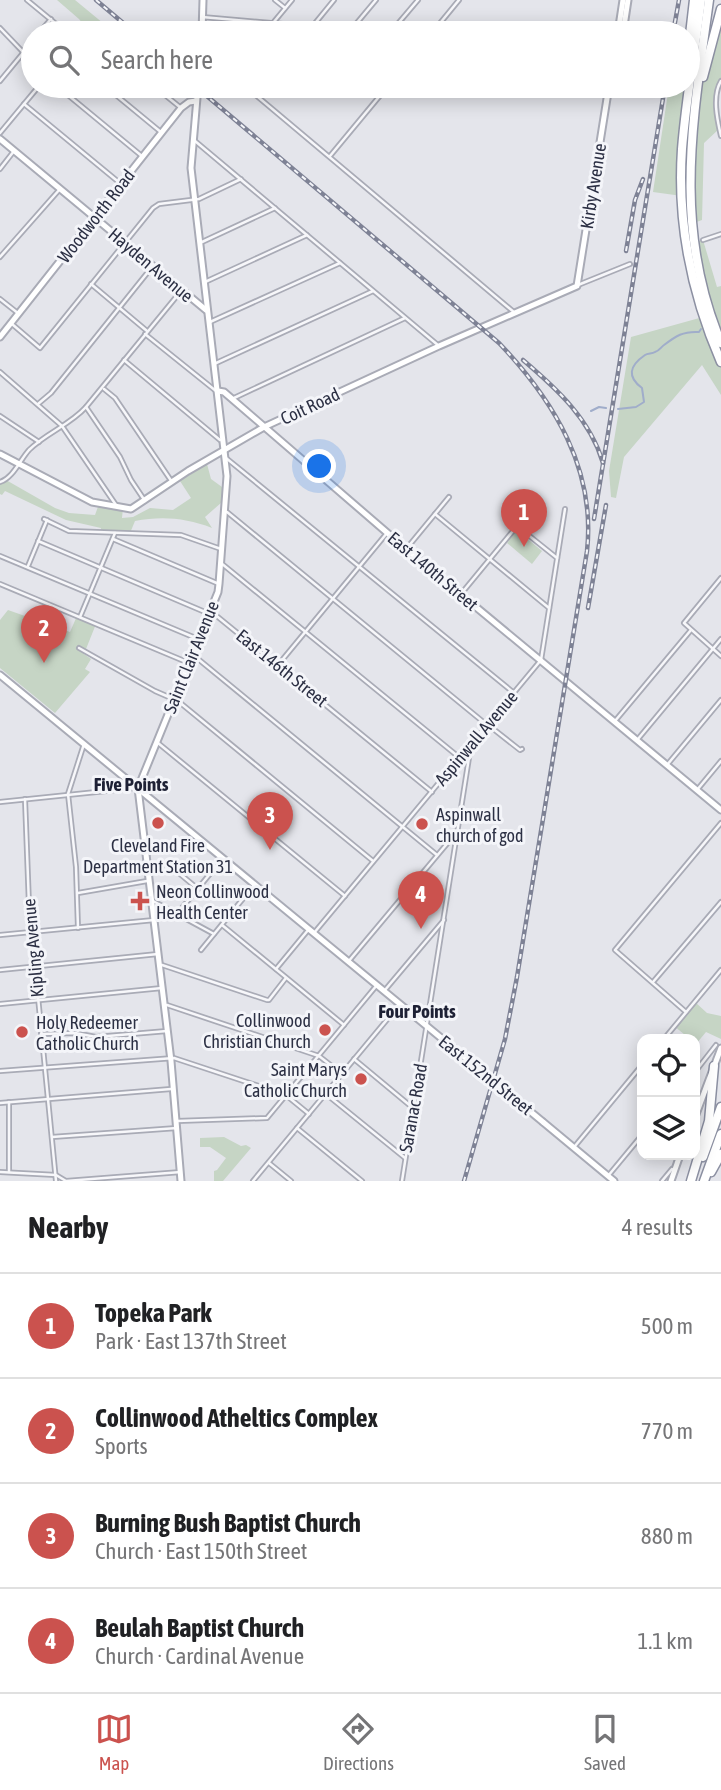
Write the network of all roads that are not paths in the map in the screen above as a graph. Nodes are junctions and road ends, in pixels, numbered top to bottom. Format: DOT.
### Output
graph roads {
  1 [pos="27,0"];
  2 [pos="203,0"];
  3 [pos="275,0"];
  4 [pos="292,0"];
  5 [pos="334,0"];
  6 [pos="376,0"];
  7 [pos="418,0"];
  8 [pos="459,0"];
  9 [pos="626,0"];
  10 [pos="694,0"];
  11 [pos="701,0"];
  12 [pos="709,0"];
  13 [pos="285,8"];
  14 [pos="721,9"];
  15 [pos="202,18"];
  16 [pos="51,19"];
  17 [pos="53,21"];
  18 [pos="245,21"];
  19 [pos="275,21"];
  20 [pos="317,21"];
  21 [pos="358,21"];
  22 [pos="399,21"];
  23 [pos="442,21"];
  24 [pos="623,21"];
  25 [pos="692,21"];
  26 [pos="698,21"];
  27 [pos="0,28"];
  28 [pos="21,50"];
  29 [pos="21,55"];
  30 [pos="700,66"];
  31 [pos="0,81"];
  32 [pos="721,81"];
  33 [pos="700,82"];
  34 [pos="29,98"];
  35 [pos="72,98"];
  36 [pos="120,98"];
  37 [pos="169,98"];
  38 [pos="197,98"];
  39 [pos="259,98"];
  40 [pos="378,98"];
  41 [pos="607,98"];
  42 [pos="683,98"];
  43 [pos="688,98"];
  44 [pos="696,98"];
  45 [pos="197,102"];
  46 [pos="24,104"];
  47 [pos="181,108"];
  48 [pos="719,111"];
  49 [pos="685,121"];
  50 [pos="0,133"];
  51 [pos="162,133"];
  52 [pos="721,136"];
  53 [pos="0,139"];
  54 [pos="194,140"];
  55 [pos="15,151"];
  56 [pos="143,157"];
  57 [pos="330,157"];
  58 [pos="0,169"];
  59 [pos="241,179"];
  60 [pos="121,184"];
  61 [pos="60,189"];
  62 [pos="195,200"];
  63 [pos="275,208"];
  64 [pos="94,218"];
  65 [pos="721,234"];
  66 [pos="307,235"];
  67 [pos="703,240"];
  68 [pos="124,242"];
  69 [pos="199,244"];
  70 [pos="2,252"];
  71 [pos="0,257"];
  72 [pos="341,263"];
  73 [pos="630,264"];
  74 [pos="153,266"];
  75 [pos="204,282"];
  76 [pos="91,284"];
  77 [pos="577,286"];
  78 [pos="182,290"];
  79 [pos="373,291"];
  80 [pos="205,293"];
  81 [pos="192,298"];
  82 [pos="0,299"];
  83 [pos="119,307"];
  84 [pos="206,310"];
  85 [pos="515,313"];
  86 [pos="19,314"];
  87 [pos="405,318"];
  88 [pos="208,323"];
  89 [pos="11,324"];
  90 [pos="146,333"];
  91 [pos="0,337"];
  92 [pos="721,343"];
  93 [pos="439,346"];
  94 [pos="124,360"];
  95 [pos="721,362"];
  96 [pos="214,364"];
  97 [pos="0,372"];
  98 [pos="103,388"];
  99 [pos="218,391"];
  100 [pos="232,399"];
  101 [pos="38,404"];
  102 [pos="86,407"];
  103 [pos="0,416"];
  104 [pos="62,426"];
  105 [pos="264,427"];
  106 [pos="39,442"];
  107 [pos="223,442"];
  108 [pos="225,453"];
  109 [pos="0,454"];
  110 [pos="19,463"];
  111 [pos="2,482"];
  112 [pos="172,482"];
  113 [pos="449,497"];
  114 [pos="145,501"];
  115 [pos="118,508"];
  116 [pos="565,509"];
  117 [pos="224,510"];
  118 [pos="435,514"];
  119 [pos="115,533"];
  120 [pos="387,533"];
  121 [pos="113,538"];
  122 [pos="38,541"];
  123 [pos="221,549"];
  124 [pos="405,549"];
  125 [pos="0,555"];
  126 [pos="557,558"];
  127 [pos="490,559"];
  128 [pos="220,562"];
  129 [pos="359,566"];
  130 [pos="27,567"];
  131 [pos="100,568"];
  132 [pos="721,578"];
  133 [pos="0,584"];
  134 [pos="219,584"];
  135 [pos="89,594"];
  136 [pos="461,594"];
  137 [pos="332,599"];
  138 [pos="549,608"];
  139 [pos="209,612"];
  140 [pos="80,617"];
  141 [pos="691,630"];
  142 [pos="305,631"];
  143 [pos="198,639"];
  144 [pos="721,639"];
  145 [pos="79,648"];
  146 [pos="713,649"];
  147 [pos="192,654"];
  148 [pos="721,656"];
  149 [pos="541,660"];
  150 [pos="189,663"];
  151 [pos="278,665"];
  152 [pos="0,675"];
  153 [pos="514,693"];
  154 [pos="174,699"];
  155 [pos="721,700"];
  156 [pos="615,721"];
  157 [pos="487,725"];
  158 [pos="638,740"];
  159 [pos="157,742"];
  160 [pos="84,744"];
  161 [pos="471,745"];
  162 [pos="522,749"];
  163 [pos="460,758"];
  164 [pos="721,761"];
  165 [pos="667,765"];
  166 [pos="138,788"];
  167 [pos="697,790"];
  168 [pos="432,792"];
  169 [pos="68,794"];
  170 [pos="25,799"];
  171 [pos="0,802"];
  172 [pos="721,810"];
  173 [pos="721,823"];
  174 [pos="402,826"];
  175 [pos="458,831"];
  176 [pos="437,855"];
  177 [pos="223,859"];
  178 [pos="373,861"];
  179 [pos="148,866"];
  180 [pos="150,880"];
  181 [pos="255,884"];
  182 [pos="198,889"];
  183 [pos="76,893"];
  184 [pos="345,896"];
  185 [pos="153,901"];
  186 [pos="721,902"];
  187 [pos="177,914"];
  188 [pos="154,920"];
  189 [pos="444,920"];
  190 [pos="222,925"];
  191 [pos="78,928"];
  192 [pos="311,931"];
  193 [pos="31,932"];
  194 [pos="214,934"];
  195 [pos="0,935"];
  196 [pos="201,950"];
  197 [pos="158,954"];
  198 [pos="348,962"];
  199 [pos="159,964"];
  200 [pos="34,967"];
  201 [pos="276,969"];
  202 [pos="0,970"];
  203 [pos="721,970"];
  204 [pos="287,978"];
  205 [pos="653,984"];
  206 [pos="377,985"];
  207 [pos="162,988"];
  208 [pos="384,991"];
  209 [pos="38,1000"];
  210 [pos="0,1004"];
  211 [pos="400,1004"];
  212 [pos="164,1005"];
  213 [pos="686,1012"];
  214 [pos="344,1025"];
  215 [pos="426,1026"];
  216 [pos="167,1031"];
  217 [pos="41,1034"];
  218 [pos="668,1034"];
  219 [pos="719,1047"];
  220 [pos="319,1056"];
  221 [pos="171,1058"];
  222 [pos="354,1059"];
  223 [pos="704,1061"];
  224 [pos="700,1066"];
  225 [pos="714,1066"];
  226 [pos="45,1067"];
  227 [pos="0,1071"];
  228 [pos="637,1071"];
  229 [pos="342,1073"];
  230 [pos="174,1089"];
  231 [pos="326,1094"];
  232 [pos="286,1096"];
  233 [pos="47,1099"];
  234 [pos="9,1102"];
  235 [pos="0,1103"];
  236 [pos="700,1104"];
  237 [pos="721,1107"];
  238 [pos="413,1108"];
  239 [pos="309,1114"];
  240 [pos="177,1124"];
  241 [pos="297,1128"];
  242 [pos="721,1134"];
  243 [pos="52,1137"];
  244 [pos="637,1141"];
  245 [pos="574,1148"];
  246 [pos="721,1154"];
  247 [pos="405,1158"];
  248 [pos="678,1160"];
  249 [pos="269,1163"];
  250 [pos="672,1169"];
  251 [pos="0,1172"];
  252 [pos="181,1172"];
  253 [pos="9,1173"];
  254 [pos="56,1175"];
  255 [pos="608,1176"];
  256 [pos="55,1181"];
  257 [pos="181,1181"];
  258 [pos="253,1181"];
  259 [pos="291,1181"];
  260 [pos="362,1181"];
  261 [pos="402,1181"];
  262 [pos="614,1181"];
  263 [pos="662,1181"];
  264 [pos="670,1181"];
  265 [pos="693,1181"];
  266 [pos="705,1181"];
  1 -- 16 [label="street"];
  2 -- 15 [label="street"];
  3 -- 13 [label="street"];
  4 -- 13 [label="street"];
  5 -- 20 [label="street"];
  6 -- 21 [label="street"];
  7 -- 22 [label="street"];
  8 -- 23 [label="street"];
  9 -- 24 [label="street"];
  10 -- 25 [label="highway"];
  11 -- 26 [label="highway"];
  12 -- 30 [label="highway"];
  13 -- 19 [label="street"];
  14 -- 33 [label="highway"];
  15 -- 18 [label="street"];
  16 -- 17 [label="street"];
  27 -- 28 [label="street"];
  29 -- 31 [label="street"];
  32 -- 48 [label="street"];
  34 -- 46 [label="street"];
  35 -- 56 [label="street"];
  36 -- 51 [label="street"];
  37 -- 47 [label="street"];
  38 -- 45 [label="street, Saint Clair Avenue"];
  39 -- 57 [label="street"];
  40 -- 57 [label="street"];
  41 -- 77 [label="street, Kirby Avenue"];
  42 -- 49 [label="highway"];
  43 -- 49 [label="highway"];
  44 -- 92 [label="highway"];
  45 -- 47 [label="street"];
  45 -- 54 [label="street, Saint Clair Avenue"];
  46 -- 50 [label="street"];
  46 -- 60 [label="street"];
  47 -- 51 [label="street, Woodworth Road"];
  48 -- 52 [label="street"];
  49 -- 95 [label="highway"];
  51 -- 56 [label="street, Woodworth Road"];
  53 -- 55 [label="street, Hayden Avenue"];
  54 -- 59 [label="street"];
  54 -- 62 [label="street, Saint Clair Avenue"];
  55 -- 58 [label="street"];
  55 -- 61 [label="street, Hayden Avenue"];
  56 -- 60 [label="street, Woodworth Road"];
  57 -- 85 [label="street"];
  59 -- 62 [label="street"];
  59 -- 63 [label="street"];
  60 -- 64 [label="street, Woodworth Road"];
  61 -- 64 [label="street, Hayden Avenue"];
  61 -- 70 [label="street"];
  62 -- 68 [label="street"];
  62 -- 69 [label="street, Saint Clair Avenue"];
  63 -- 66 [label="street"];
  63 -- 69 [label="street"];
  64 -- 68 [label="street, Hayden Avenue"];
  64 -- 86 [label="street, Woodworth Road"];
  65 -- 67 [label="street"];
  66 -- 72 [label="street"];
  66 -- 75 [label="street"];
  68 -- 74 [label="street, Hayden Avenue"];
  68 -- 76 [label="street"];
  69 -- 75 [label="street, Saint Clair Avenue"];
  70 -- 71 [label="street"];
  72 -- 79 [label="street"];
  72 -- 88 [label="street"];
  73 -- 77 [label="street, Coit Road"];
  74 -- 78 [label="street, Hayden Avenue"];
  74 -- 83 [label="street"];
  75 -- 80 [label="street, Saint Clair Avenue"];
  76 -- 83 [label="street, East 140th Street"];
  76 -- 89 [label="street"];
  77 -- 85 [label="street, Coit Road"];
  78 -- 81 [label="street, Hayden Avenue"];
  78 -- 90 [label="street"];
  79 -- 87 [label="street"];
  79 -- 96 [label="street"];
  80 -- 81 [label="street"];
  80 -- 84 [label="street, Saint Clair Avenue"];
  81 -- 84 [label="street, Hayden Avenue"];
  82 -- 86 [label="street"];
  83 -- 90 [label="street, East 140th Street"];
  83 -- 101 [label="street"];
  84 -- 88 [label="street, Saint Clair Avenue"];
  85 -- 93 [label="street, Coit Road"];
  86 -- 89 [label="street, Woodworth Road"];
  87 -- 93 [label="street"];
  87 -- 100 [label="street"];
  88 -- 96 [label="street, Saint Clair Avenue"];
  89 -- 91 [label="street, Woodworth Road"];
  90 -- 94 [label="street"];
  90 -- 99 [label="street, East 140th Street"];
  93 -- 105 [label="street, Coit Road"];
  94 -- 98 [label="street"];
  94 -- 107 [label="street"];
  96 -- 99 [label="street, Saint Clair Avenue"];
  97 -- 101 [label="street"];
  98 -- 102 [label="street"];
  98 -- 112 [label="street"];
  99 -- 100 [label="street, East 140th Street"];
  99 -- 107 [label="street, Saint Clair Avenue"];
  100 -- 105 [label="street, East 140th Street"];
  101 -- 104 [label="street"];
  102 -- 104 [label="street"];
  102 -- 114 [label="street"];
  103 -- 106 [label="street"];
  104 -- 106 [label="street"];
  104 -- 115 [label="street"];
  105 -- 108 [label="street, Coit Road"];
  105 -- 120 [label="street, East 140th Street"];
  106 -- 110 [label="street"];
  107 -- 108 [label="street, Saint Clair Avenue"];
  108 -- 112 [label="street, Coit Road"];
  108 -- 117 [label="street, Saint Clair Avenue"];
  108 -- 129 [label="street"];
  109 -- 110 [label="street, Coit Road"];
  110 -- 111 [label="street"];
  110 -- 115 [label="street, Coit Road"];
  112 -- 114 [label="street, Coit Road"];
  113 -- 118 [label="street"];
  114 -- 115 [label="street, Coit Road"];
  116 -- 126 [label="street"];
  117 -- 123 [label="street, Saint Clair Avenue"];
  117 -- 137 [label="street"];
  118 -- 124 [label="street"];
  118 -- 127 [label="street"];
  119 -- 121 [label="street"];
  119 -- 122 [label="street"];
  119 -- 123 [label="street"];
  120 -- 124 [label="street, East 140th Street"];
  120 -- 129 [label="street"];
  121 -- 131 [label="street"];
  121 -- 134 [label="street"];
  122 -- 130 [label="street"];
  122 -- 131 [label="street, East 146th Street"];
  123 -- 128 [label="street, Saint Clair Avenue"];
  124 -- 136 [label="street, East 140th Street"];
  125 -- 130 [label="street"];
  126 -- 127 [label="street"];
  126 -- 138 [label="street"];
  127 -- 136 [label="street"];
  127 -- 138 [label="street"];
  128 -- 134 [label="street, Saint Clair Avenue"];
  128 -- 142 [label="street"];
  129 -- 137 [label="street"];
  129 -- 153 [label="street"];
  130 -- 135 [label="street"];
  131 -- 135 [label="street"];
  131 -- 139 [label="street, East 146th Street"];
  132 -- 141 [label="street"];
  133 -- 140 [label="street"];
  134 -- 139 [label="street, Saint Clair Avenue"];
  135 -- 140 [label="street"];
  135 -- 143 [label="street"];
  136 -- 149 [label="street, East 140th Street"];
  137 -- 142 [label="street"];
  137 -- 157 [label="street"];
  138 -- 149 [label="street"];
  139 -- 143 [label="street, Saint Clair Avenue"];
  139 -- 151 [label="street, East 146th Street"];
  140 -- 150 [label="street"];
  141 -- 146 [label="street"];
  141 -- 156 [label="street"];
  142 -- 151 [label="street"];
  142 -- 163 [label="street"];
  143 -- 147 [label="street, Saint Clair Avenue"];
  144 -- 146 [label="street"];
  145 -- 154 [label="street"];
  146 -- 148 [label="street"];
  146 -- 158 [label="street"];
  147 -- 150 [label="street, Saint Clair Avenue"];
  147 -- 174 [label="street"];
  149 -- 153 [label="street, Aspinwall Avenue"];
  149 -- 156 [label="street, East 140th Street"];
  150 -- 154 [label="street, Saint Clair Avenue"];
  151 -- 168 [label="street, East 146th Street"];
  152 -- 160 [label="street, East 152nd Street"];
  153 -- 157 [label="street, Aspinwall Avenue"];
  154 -- 159 [label="street, Saint Clair Avenue"];
  154 -- 178 [label="street"];
  155 -- 165 [label="street"];
  156 -- 158 [label="street, East 140th Street"];
  157 -- 161 [label="street, Aspinwall Avenue"];
  157 -- 162 [label="street"];
  158 -- 165 [label="street, East 140th Street"];
  159 -- 166 [label="street, Saint Clair Avenue"];
  159 -- 184 [label="street"];
  160 -- 166 [label="street, East 152nd Street"];
  160 -- 169 [label="street"];
  161 -- 163 [label="street, Aspinwall Avenue"];
  161 -- 175 [label="street, Saranac Road"];
  163 -- 168 [label="street, Aspinwall Avenue"];
  164 -- 167 [label="street"];
  165 -- 167 [label="street, East 140th Street"];
  166 -- 169 [label="street"];
  166 -- 177 [label="street, East 152nd Street"];
  166 -- 179 [label="street, Saint Clair Avenue"];
  167 -- 172 [label="street, East 140th Street"];
  168 -- 174 [label="street, Aspinwall Avenue"];
  169 -- 170 [label="street"];
  169 -- 183 [label="street"];
  170 -- 171 [label="street"];
  170 -- 193 [label="street, Kipling Avenue"];
  173 -- 205 [label="street"];
  174 -- 176 [label="street"];
  174 -- 178 [label="street, Aspinwall Avenue"];
  175 -- 176 [label="street"];
  175 -- 189 [label="street, Saranac Road"];
  176 -- 198 [label="street"];
  177 -- 181 [label="street, East 152nd Street"];
  177 -- 182 [label="street"];
  178 -- 184 [label="street, Aspinwall Avenue"];
  179 -- 180 [label="street, Saint Clair Avenue"];
  179 -- 182 [label="street"];
  180 -- 183 [label="street"];
  180 -- 185 [label="street, Saint Clair Avenue"];
  181 -- 190 [label="street"];
  181 -- 192 [label="street, East 152nd Street"];
  182 -- 187 [label="street"];
  183 -- 191 [label="street"];
  184 -- 192 [label="street, Aspinwall Avenue"];
  185 -- 187 [label="street"];
  185 -- 188 [label="street, Saint Clair Avenue"];
  186 -- 205 [label="street"];
  187 -- 194 [label="street"];
  188 -- 191 [label="street"];
  188 -- 197 [label="street, Saint Clair Avenue"];
  189 -- 208 [label="street"];
  189 -- 215 [label="street, Saranac Road"];
  190 -- 194 [label="street"];
  190 -- 201 [label="street"];
  191 -- 193 [label="street"];
  192 -- 198 [label="street, East 152nd Street"];
  192 -- 201 [label="street, Aspinwall Avenue"];
  193 -- 195 [label="street"];
  193 -- 200 [label="street, Kipling Avenue"];
  194 -- 196 [label="street"];
  197 -- 199 [label="street, Saint Clair Avenue"];
  197 -- 200 [label="street"];
  198 -- 206 [label="street, East 152nd Street"];
  199 -- 204 [label="street"];
  199 -- 207 [label="street, Saint Clair Avenue"];
  200 -- 202 [label="street"];
  200 -- 209 [label="street, Kipling Avenue"];
  201 -- 204 [label="street"];
  203 -- 213 [label="street"];
  204 -- 214 [label="street"];
  205 -- 213 [label="street"];
  206 -- 208 [label="street, East 152nd Street"];
  206 -- 214 [label="street"];
  207 -- 209 [label="street"];
  207 -- 212 [label="street, Saint Clair Avenue"];
  208 -- 211 [label="street, East 152nd Street"];
  209 -- 210 [label="street"];
  209 -- 217 [label="street, Kipling Avenue"];
  211 -- 215 [label="street, East 152nd Street"];
  211 -- 222 [label="street"];
  212 -- 216 [label="street, Saint Clair Avenue"];
  212 -- 220 [label="street"];
  213 -- 218 [label="street"];
  214 -- 220 [label="street"];
  215 -- 238 [label="street, Saranac Road"];
  215 -- 245 [label="street, East 152nd Street, bridge"];
  216 -- 217 [label="street"];
  216 -- 221 [label="street, Saint Clair Avenue"];
  217 -- 226 [label="street, Kipling Avenue"];
  219 -- 223 [label="street"];
  219 -- 225 [label="street"];
  220 -- 229 [label="street"];
  220 -- 232 [label="street"];
  221 -- 226 [label="street"];
  221 -- 230 [label="street, Saint Clair Avenue"];
  221 -- 232 [label="street"];
  222 -- 229 [label="street"];
  222 -- 238 [label="street"];
  223 -- 224 [label="street"];
  223 -- 225 [label="street"];
  225 -- 236 [label="street"];
  225 -- 265 [label="highway"];
  226 -- 227 [label="street"];
  226 -- 233 [label="street, Kipling Avenue"];
  228 -- 245 [label="street"];
  229 -- 231 [label="street"];
  230 -- 233 [label="street"];
  230 -- 240 [label="street, Saint Clair Avenue"];
  231 -- 239 [label="street"];
  231 -- 247 [label="street"];
  232 -- 239 [label="street"];
  232 -- 240 [label="street"];
  233 -- 234 [label="street"];
  233 -- 243 [label="street, Kipling Avenue"];
  234 -- 235 [label="street"];
  234 -- 253 [label="street"];
  237 -- 265 [label="highway"];
  238 -- 247 [label="street, Saranac Road"];
  239 -- 241 [label="street"];
  240 -- 243 [label="street"];
  240 -- 252 [label="street, Saint Clair Avenue"];
  241 -- 249 [label="street"];
  241 -- 260 [label="street"];
  242 -- 266 [label="highway"];
  243 -- 254 [label="street, Kipling Avenue"];
  244 -- 255 [label="street"];
  245 -- 255 [label="street, East 152nd Street"];
  246 -- 266 [label="highway"];
  247 -- 261 [label="street, Saranac Road"];
  248 -- 264 [label="street"];
  249 -- 258 [label="street"];
  249 -- 259 [label="street"];
  250 -- 263 [label="street"];
  251 -- 253 [label="street"];
  252 -- 254 [label="street"];
  252 -- 257 [label="street, Saint Clair Avenue"];
  253 -- 254 [label="street"];
  254 -- 256 [label="street, Kipling Avenue"];
  255 -- 262 [label="street, East 152nd Street"];
}
